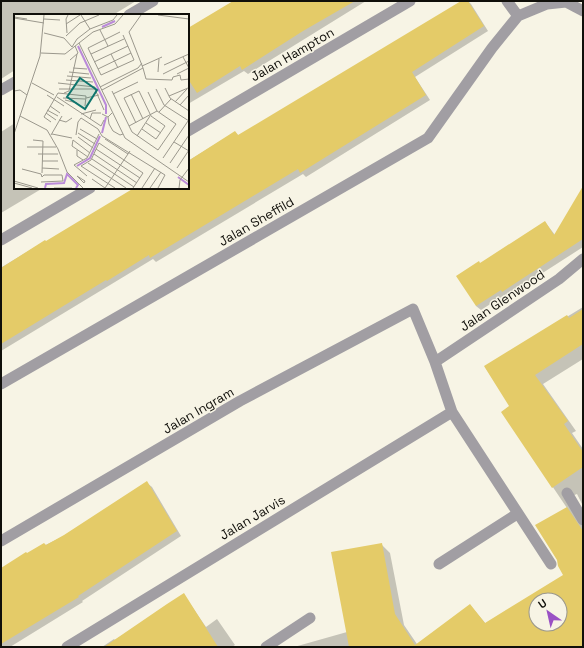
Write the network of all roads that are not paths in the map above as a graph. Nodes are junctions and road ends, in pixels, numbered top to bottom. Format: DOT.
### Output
graph roads {
  1 [pos="153,1"];
  2 [pos="410,1"];
  3 [pos="508,1"];
  4 [pos="583,11"];
  5 [pos="131,14"];
  6 [pos="518,16"];
  7 [pos="14,83"];
  8 [pos="1,90"];
  9 [pos="189,130"];
  10 [pos="88,189"];
  11 [pos="1,240"];
  12 [pos="583,259"];
  13 [pos="435,362"];
  14 [pos="1,384"];
  15 [pos="452,412"];
  16 [pos="567,494"];
  17 [pos="517,514"];
  18 [pos="583,520"];
  19 [pos="1,541"];
  20 [pos="439,564"];
  21 [pos="551,564"];
  22 [pos="310,618"];
  23 [pos="67,647"];
  24 [pos="266,647"];
  1 -- 5 [label="street"];
  2 -- 9 [label="street, Jalan Hampton"];
  3 -- 6 [label="street"];
  4 -- 6 [label="street"];
  6 -- 14 [label="street, Jalan Sheffild"];
  7 -- 8 [label="street"];
  10 -- 11 [label="street"];
  12 -- 13 [label="street, Jalan Glenwood"];
  13 -- 15 [label="street"];
  13 -- 19 [label="street, Jalan Ingram"];
  15 -- 17 [label="street"];
  15 -- 23 [label="street, Jalan Jarvis"];
  16 -- 18 [label="street"];
  17 -- 20 [label="street"];
  17 -- 21 [label="street"];
  22 -- 24 [label="street"];
}
